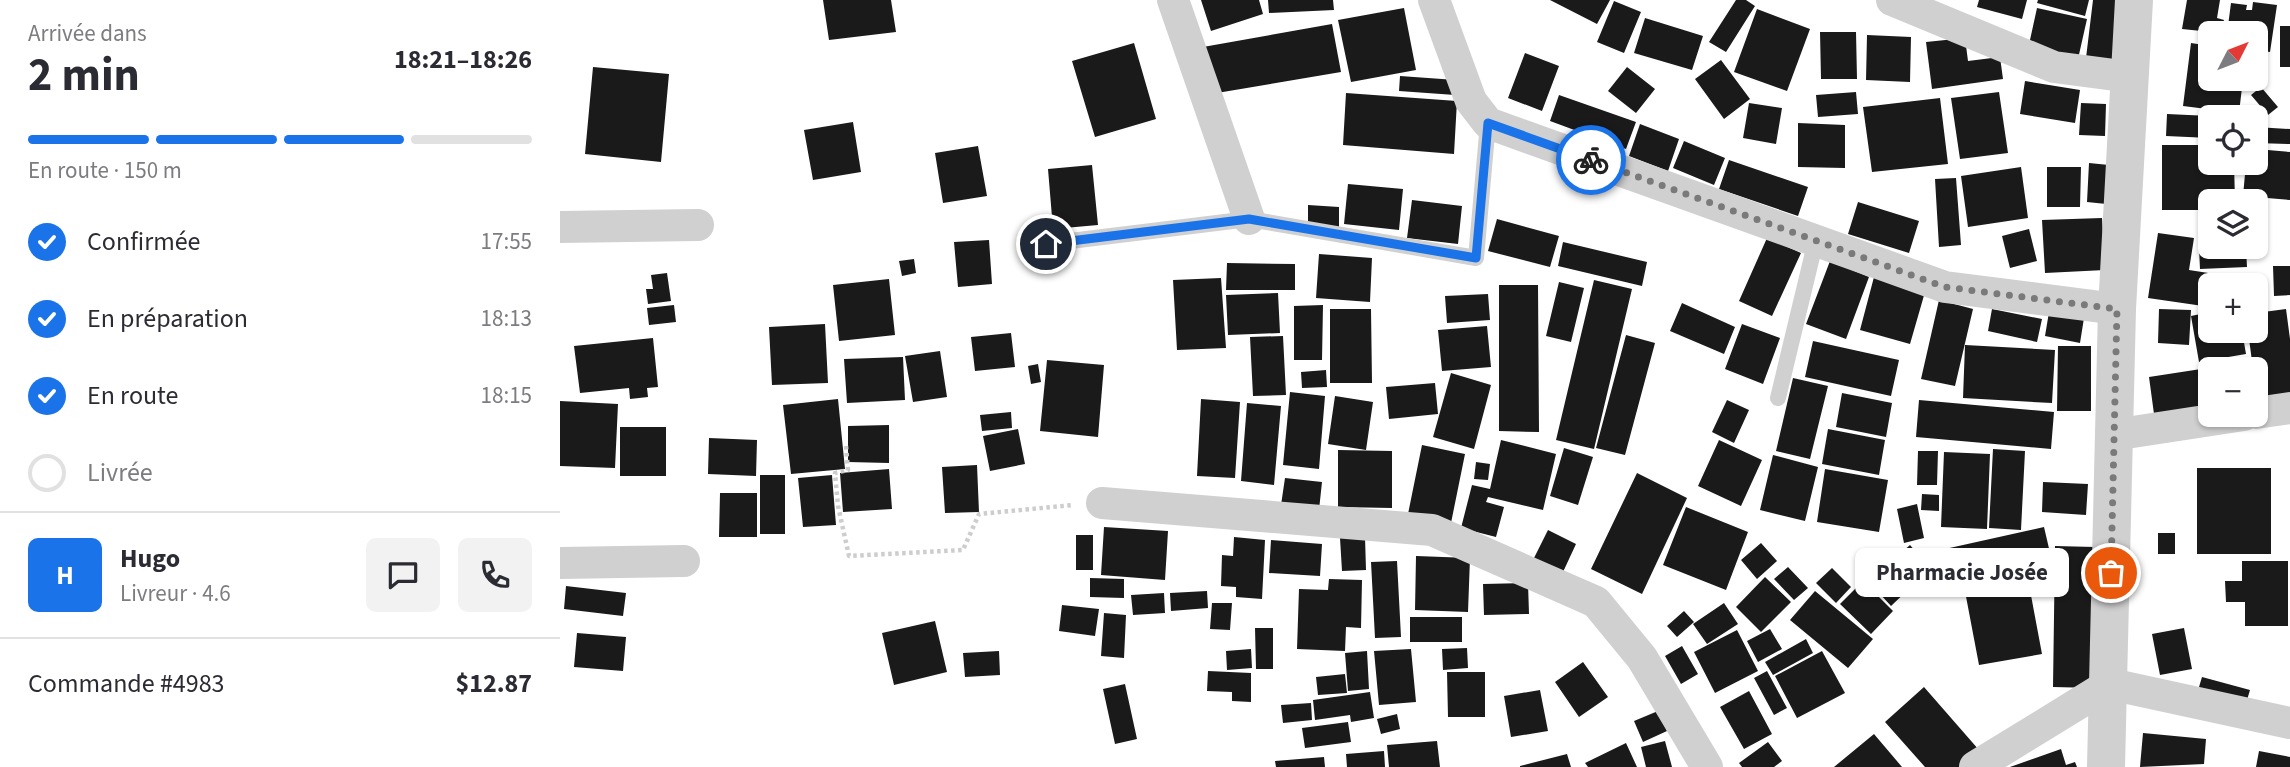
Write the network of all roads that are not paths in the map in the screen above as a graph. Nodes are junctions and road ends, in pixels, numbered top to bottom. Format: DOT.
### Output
graph roads {
  1 [pos="1173,0"];
  2 [pos="1434,0"];
  3 [pos="1892,0"];
  4 [pos="2134,0"];
  5 [pos="2130,77"];
  6 [pos="1488,123"];
  7 [pos="1249,219"];
  8 [pos="698,225"];
  9 [pos="560,227"];
  10 [pos="1816,240"];
  11 [pos="1046,244"];
  12 [pos="2117,309"];
  13 [pos="1778,398"];
  14 [pos="2290,408"];
  15 [pos="2268,411"];
  16 [pos="2198,422"];
  17 [pos="2113,435"];
  18 [pos="1102,503"];
  19 [pos="684,561"];
  20 [pos="560,563"];
  21 [pos="2110,684"];
  22 [pos="2290,723"];
  23 [pos="1707,767"];
  24 [pos="1975,767"];
  25 [pos="2106,767"];
  1 -- 7 [label="street"];
  2 -- 6 [label="street"];
  3 -- 5 [label="street"];
  4 -- 5 [label="street"];
  5 -- 12 [label="street"];
  6 -- 7 [label="lane"];
  6 -- 10 [label="street"];
  7 -- 11 [label="lane"];
  8 -- 9 [label="street"];
  10 -- 12 [label="street"];
  10 -- 13 [label="lane"];
  12 -- 17 [label="street"];
  14 -- 15 [label="street"];
  16 -- 17 [label="street"];
  17 -- 21 [label="street"];
  18 -- 23 [label="street"];
  19 -- 20 [label="street"];
  21 -- 22 [label="street"];
  21 -- 24 [label="street"];
  21 -- 25 [label="street"];
}
